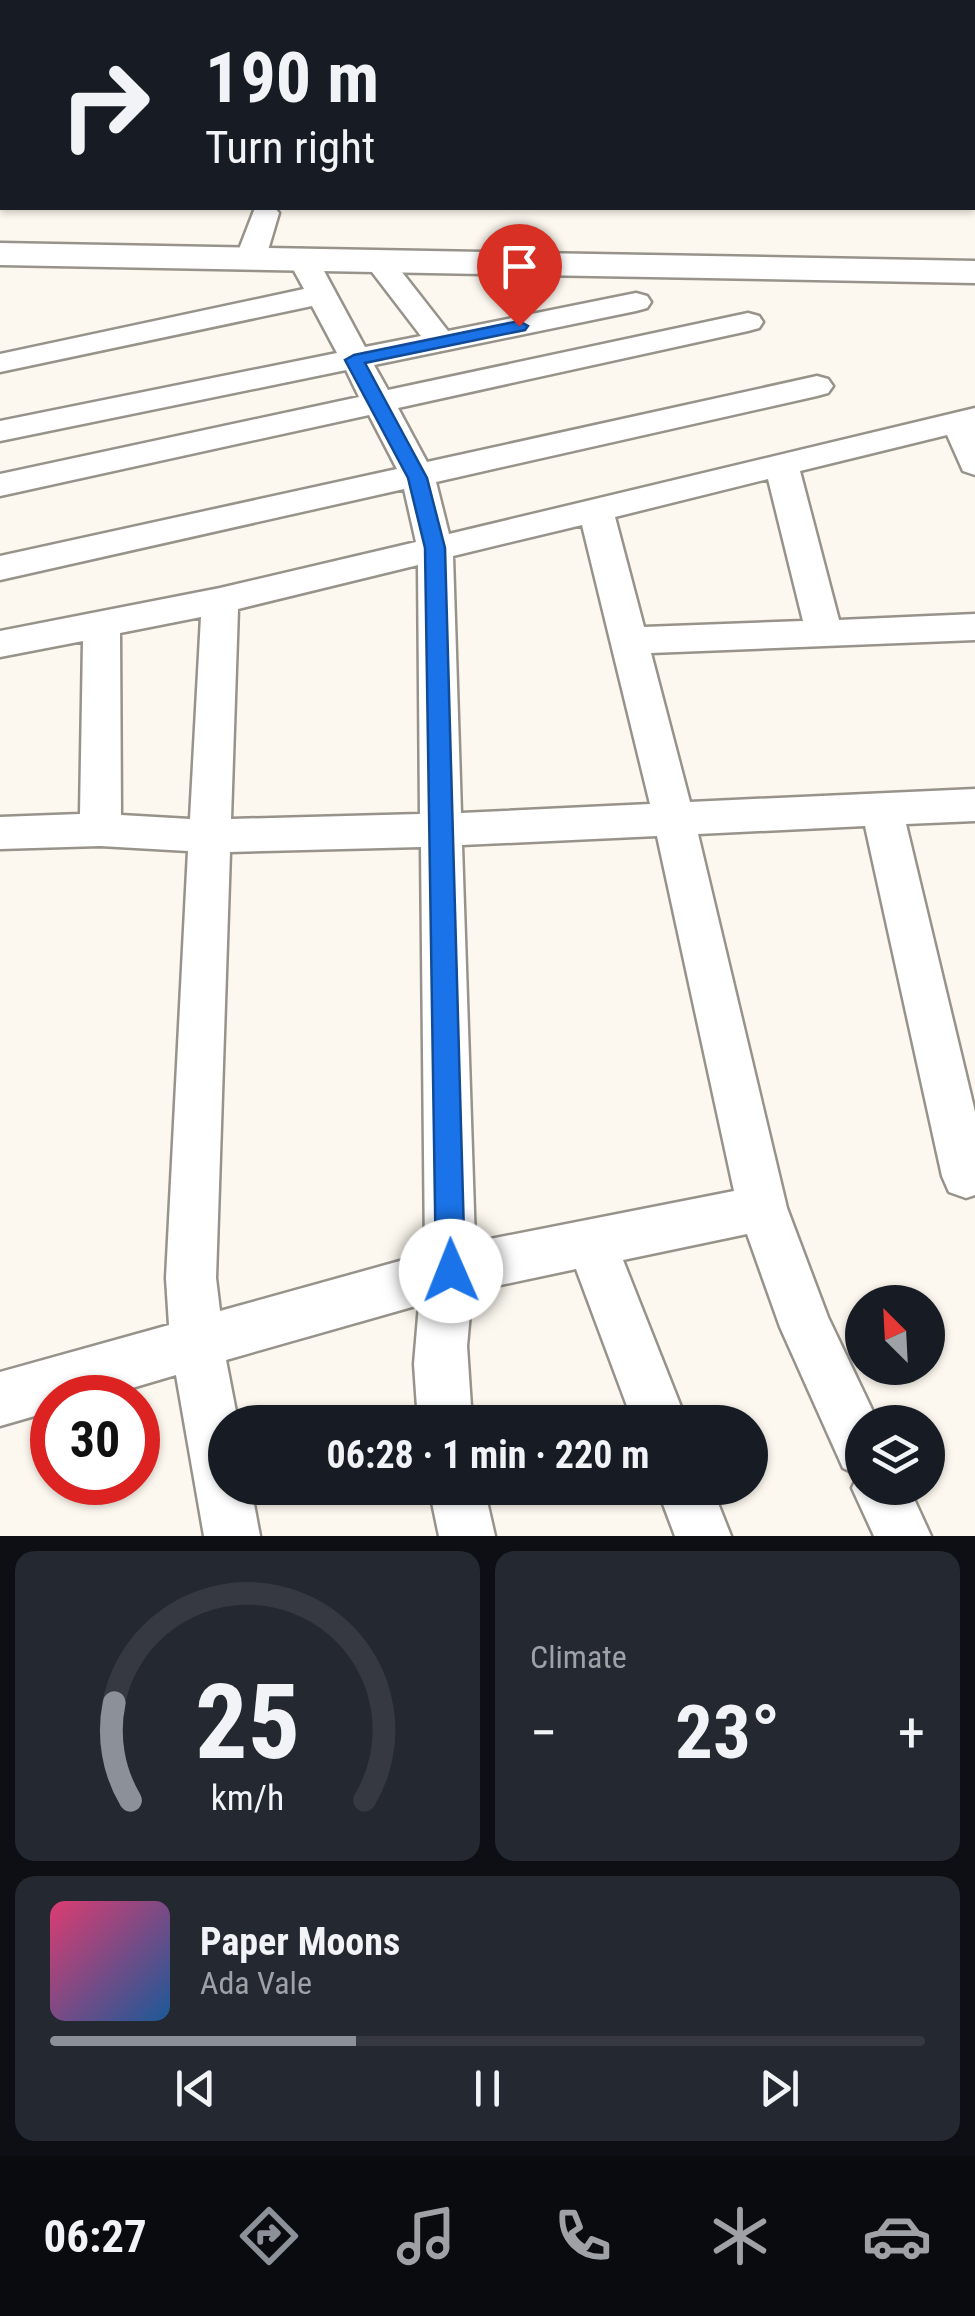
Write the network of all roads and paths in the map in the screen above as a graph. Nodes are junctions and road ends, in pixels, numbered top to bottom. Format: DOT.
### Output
graph roads {
  1 [pos="265,213"];
  2 [pos="0,254"];
  3 [pos="251,257"];
  4 [pos="302,258"];
  5 [pos="376,260"];
  6 [pos="975,272"];
  7 [pos="320,295"];
  8 [pos="636,302"];
  9 [pos="748,322"];
  10 [pos="441,342"];
  11 [pos="354,360"];
  12 [pos="0,363"];
  13 [pos="817,386"];
  14 [pos="377,404"];
  15 [pos="966,420"];
  16 [pos="0,432"];
  17 [pos="782,462"];
  18 [pos="975,464"];
  19 [pos="418,478"];
  20 [pos="0,485"];
  21 [pos="595,508"];
  22 [pos="435,548"];
  23 [pos="0,568"];
  24 [pos="220,602"];
  25 [pos="102,624"];
  26 [pos="975,627"];
  27 [pos="824,632"];
  28 [pos="630,641"];
  29 [pos="0,644"];
  30 [pos="975,805"];
  31 [pos="882,808"];
  32 [pos="674,818"];
  33 [pos="100,830"];
  34 [pos="440,830"];
  35 [pos="0,833"];
  36 [pos="212,836"];
  37 [pos="966,1176"];
  38 [pos="762,1208"];
  39 [pos="591,1243"];
  40 [pos="451,1271"];
  41 [pos="197,1345"];
  42 [pos="0,1399"];
  43 [pos="443,1405"];
  44 [pos="653,1405"];
  45 [pos="845,1412"];
  46 [pos="461,1505"];
  47 [pos="691,1505"];
  48 [pos="888,1505"];
  49 [pos="232,1536"];
  50 [pos="467,1536"];
  51 [pos="703,1536"];
  52 [pos="902,1536"];
  1 -- 3 [label="street"];
  2 -- 3 [label="street"];
  3 -- 4 [label="street"];
  4 -- 5 [label="street"];
  4 -- 7 [label="street"];
  5 -- 6 [label="street"];
  5 -- 10 [label="street"];
  7 -- 11 [label="street"];
  7 -- 12 [label="street"];
  8 -- 10 [label="street"];
  9 -- 14 [label="street"];
  10 -- 11 [label="street"];
  11 -- 14 [label="street"];
  11 -- 16 [label="street"];
  13 -- 19 [label="street"];
  14 -- 19 [label="street"];
  14 -- 20 [label="street"];
  15 -- 17 [label="street"];
  15 -- 18 [label="street"];
  17 -- 21 [label="street"];
  17 -- 27 [label="street"];
  19 -- 22 [label="street"];
  19 -- 23 [label="street"];
  21 -- 22 [label="street"];
  21 -- 28 [label="street"];
  22 -- 24 [label="street"];
  22 -- 34 [label="street"];
  24 -- 25 [label="street"];
  24 -- 36 [label="street"];
  25 -- 29 [label="street"];
  25 -- 33 [label="street"];
  26 -- 27 [label="street"];
  27 -- 28 [label="street"];
  28 -- 32 [label="street"];
  30 -- 31 [label="street"];
  31 -- 32 [label="street"];
  31 -- 37 [label="street"];
  32 -- 34 [label="street"];
  32 -- 38 [label="street"];
  33 -- 35 [label="street"];
  33 -- 36 [label="street"];
  34 -- 36 [label="street"];
  34 -- 40 [label="street"];
  36 -- 41 [label="street"];
  38 -- 39 [label="street"];
  38 -- 45 [label="street"];
  39 -- 40 [label="street"];
  39 -- 44 [label="street"];
  40 -- 41 [label="street"];
  40 -- 43 [label="street"];
  41 -- 42 [label="street"];
  41 -- 49 [label="street"];
  46 -- 50 [label="street"];
  47 -- 51 [label="street"];
  48 -- 52 [label="street"];
}
